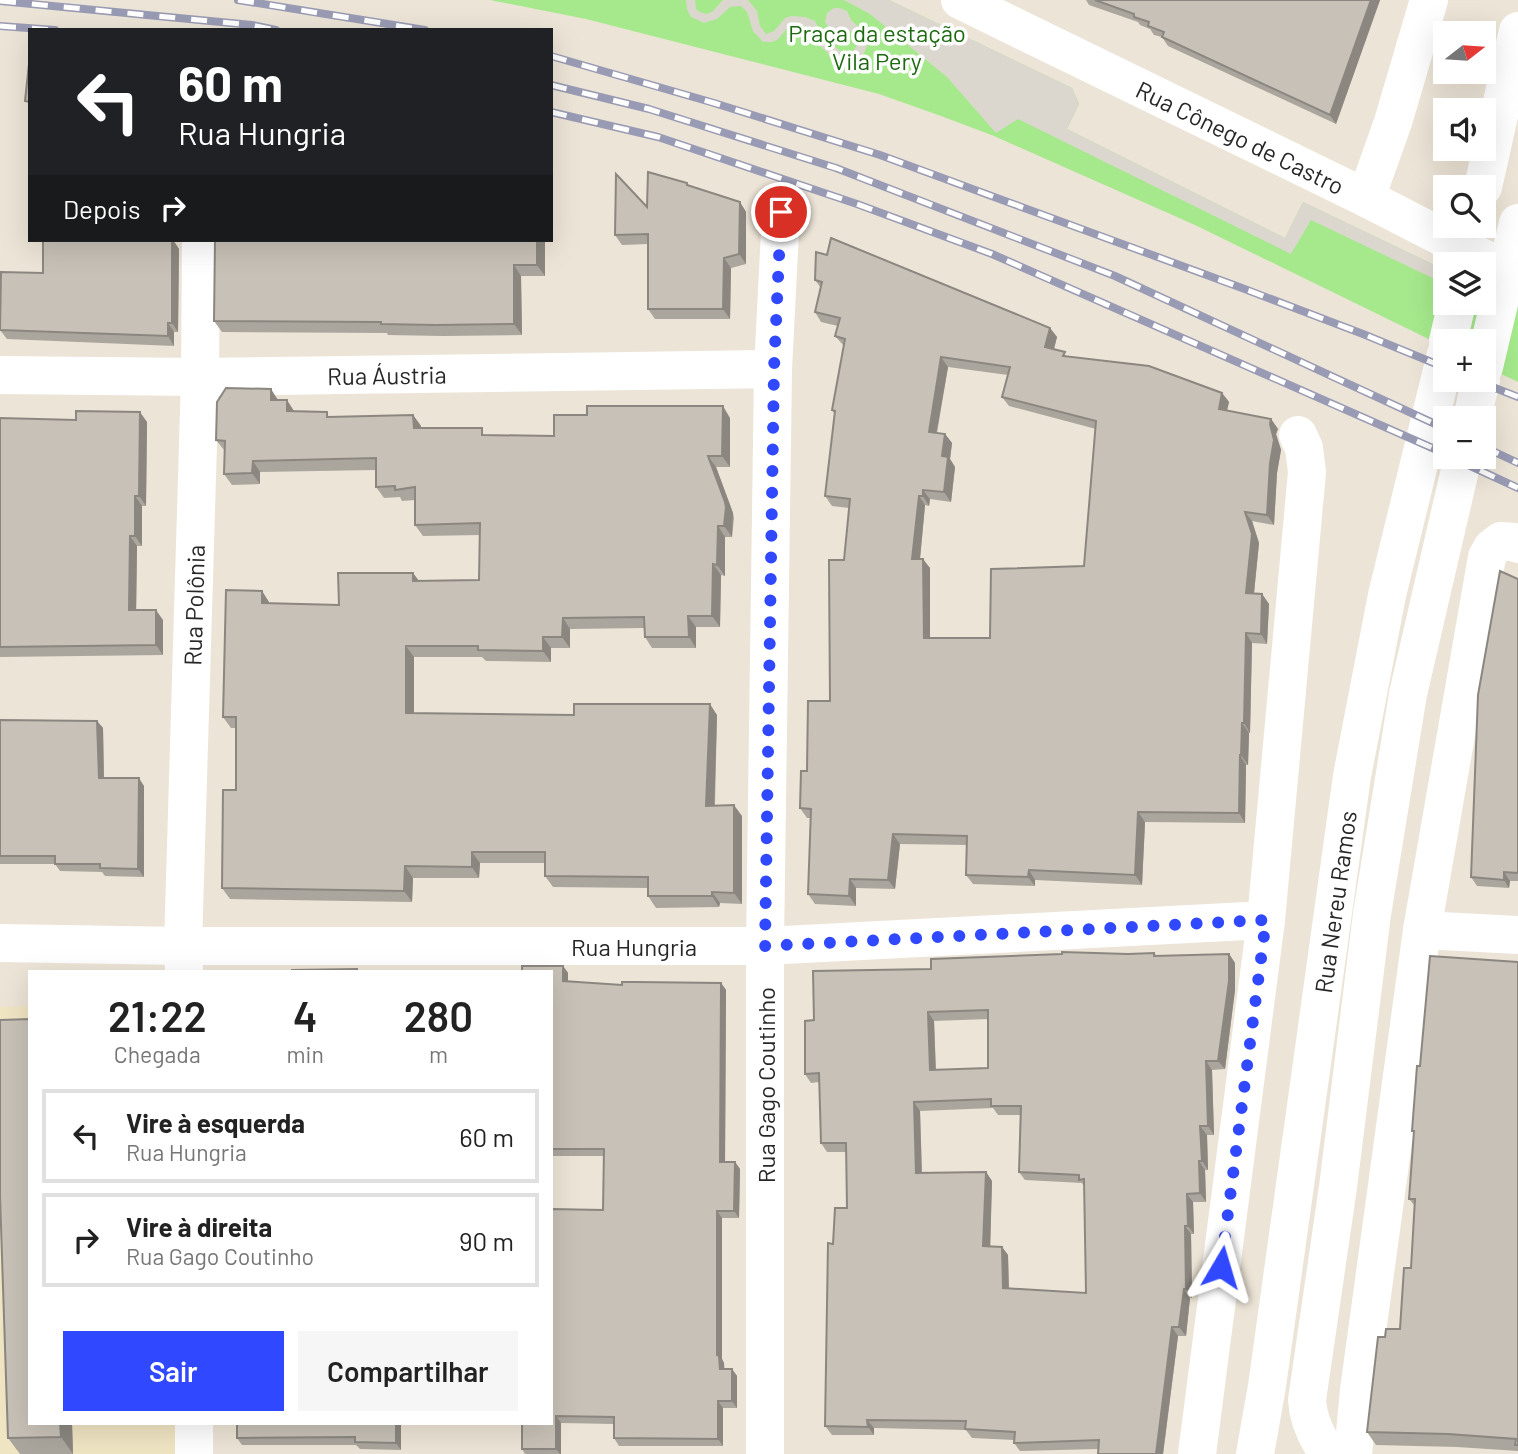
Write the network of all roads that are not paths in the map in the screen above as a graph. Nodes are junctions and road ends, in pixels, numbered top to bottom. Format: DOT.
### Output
graph roads {
  1 [pos="960,0"];
  2 [pos="1429,0"];
  3 [pos="1518,31"];
  4 [pos="1486,175"];
  5 [pos="1366,198"];
  6 [pos="781,212"];
  7 [pos="1518,223"];
  8 [pos="201,242"];
  9 [pos="1518,276"];
  10 [pos="1493,329"];
  11 [pos="774,369"];
  12 [pos="0,375"];
  13 [pos="200,377"];
  14 [pos="1437,392"];
  15 [pos="1298,435"];
  16 [pos="1460,469"];
  17 [pos="1516,543"];
  18 [pos="1266,920"];
  19 [pos="1422,930"];
  20 [pos="1518,935"];
  21 [pos="0,943"];
  22 [pos="765,946"];
  23 [pos="184,958"];
  24 [pos="194,1425"];
  25 [pos="194,1454"];
  26 [pos="765,1454"];
  27 [pos="1197,1454"];
  28 [pos="1255,1454"];
  29 [pos="1328,1454"];
  30 [pos="1353,1454"];
  1 -- 5 [label="street, Rua Cônego de Castro"];
  2 -- 5 [label="street"];
  3 -- 4 [label="street"];
  5 -- 9 [label="street, Rua Cônego de Castro"];
  6 -- 11 [label="street, Rua Gago Coutinho"];
  7 -- 10 [label="street"];
  8 -- 13 [label="street, Rua Polônia"];
  11 -- 13 [label="street, Rua Áustria"];
  11 -- 22 [label="street, Rua Gago Coutinho"];
  12 -- 13 [label="street, Rua Áustria"];
  13 -- 23 [label="street, Rua Polônia"];
  14 -- 28 [label="street, Rua Nereu Ramos"];
  15 -- 18 [label="street"];
  16 -- 29 [label="street, Rua Nereu Ramos"];
  17 -- 19 [label="street"];
  18 -- 22 [label="street, Rua Hungria"];
  18 -- 27 [label="street"];
  19 -- 20 [label="street"];
  19 -- 30 [label="street"];
  21 -- 23 [label="street, Rua Hungria"];
  22 -- 23 [label="street, Rua Hungria"];
  22 -- 26 [label="street, Rua Gago Coutinho"];
  24 -- 25 [label="street"];
}
